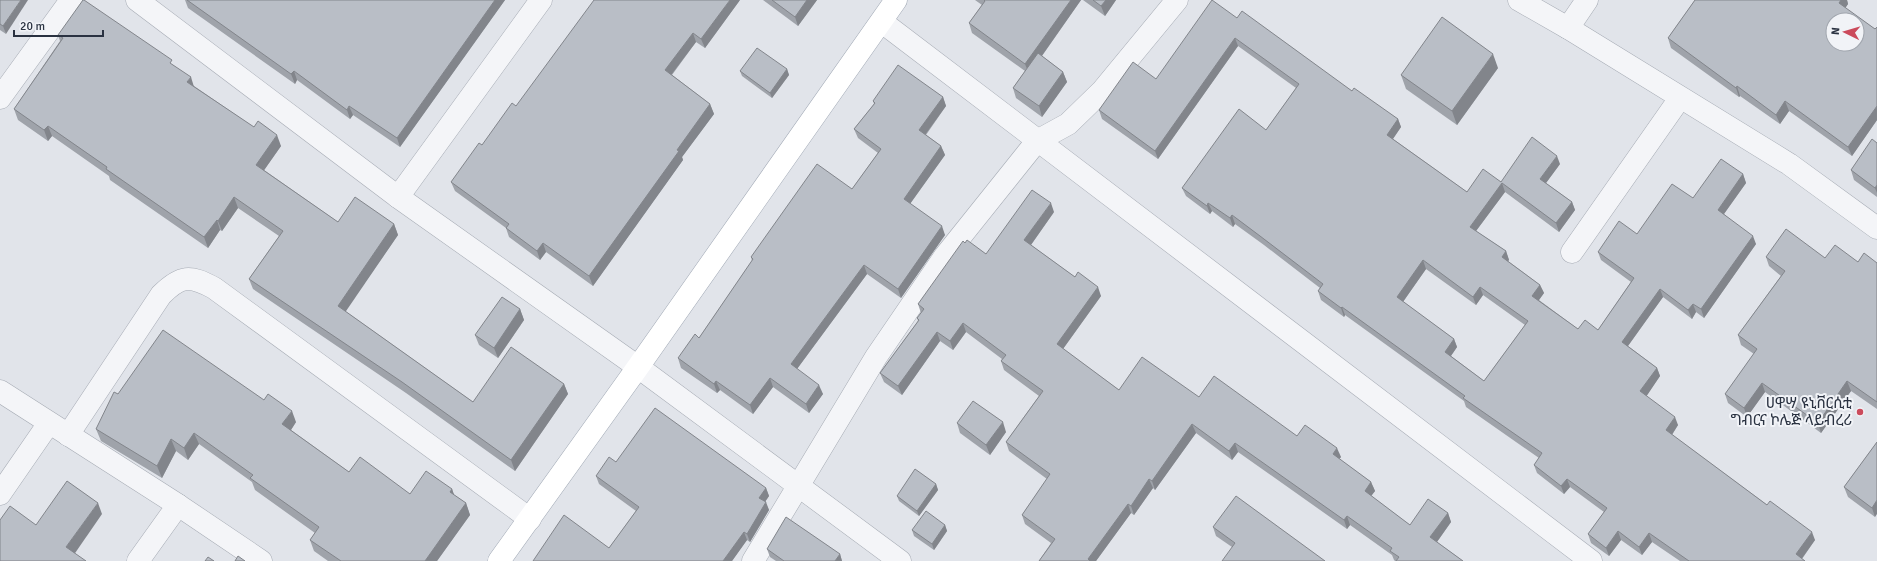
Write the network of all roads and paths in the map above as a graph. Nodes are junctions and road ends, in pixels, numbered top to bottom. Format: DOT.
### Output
graph roads {
  1 [pos="71,0"];
  2 [pos="137,0"];
  3 [pos="541,0"];
  4 [pos="895,0"];
  5 [pos="1177,0"];
  6 [pos="1519,0"];
  7 [pos="1587,0"];
  8 [pos="882,22"];
  9 [pos="1568,28"];
  10 [pos="0,98"];
  11 [pos="1680,98"];
  12 [pos="1037,141"];
  13 [pos="398,197"];
  14 [pos="1877,228"];
  15 [pos="1572,252"];
  16 [pos="638,367"];
  17 [pos="0,391"];
  18 [pos="49,423"];
  19 [pos="68,435"];
  20 [pos="798,486"];
  21 [pos="0,494"];
  22 [pos="178,504"];
  23 [pos="530,519"];
  24 [pos="138,561"];
  25 [pos="260,561"];
  26 [pos="499,561"];
  27 [pos="753,561"];
  28 [pos="900,561"];
  29 [pos="1591,561"];
  1 -- 10 [label="street"];
  2 -- 13 [label="street"];
  3 -- 13 [label="street"];
  4 -- 8 [label="main road"];
  5 -- 12 [label="street"];
  6 -- 9 [label="street"];
  7 -- 9 [label="street"];
  8 -- 12 [label="street"];
  8 -- 16 [label="main road"];
  9 -- 11 [label="street"];
  11 -- 14 [label="street"];
  11 -- 15 [label="street"];
  12 -- 20 [label="street"];
  12 -- 29 [label="street"];
  13 -- 16 [label="street"];
  16 -- 20 [label="street"];
  16 -- 23 [label="main road"];
  17 -- 18 [label="street"];
  18 -- 19 [label="street"];
  18 -- 21 [label="street"];
  19 -- 22 [label="street"];
  19 -- 23 [label="street"];
  20 -- 27 [label="street"];
  20 -- 28 [label="street"];
  22 -- 24 [label="street"];
  22 -- 25 [label="street"];
  23 -- 26 [label="main road"];
}
